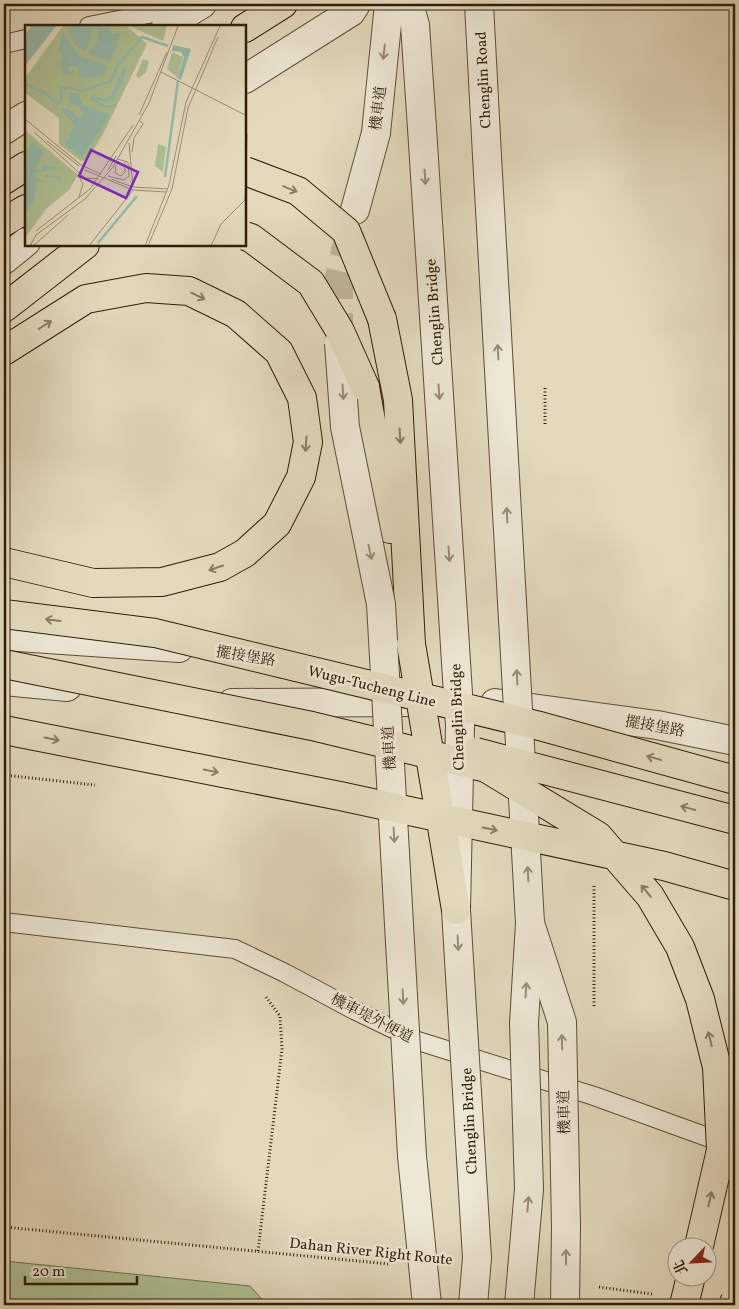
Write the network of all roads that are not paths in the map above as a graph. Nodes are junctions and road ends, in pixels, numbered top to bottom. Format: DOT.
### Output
graph roads {
  1 [pos="200,4"];
  2 [pos="283,4"];
  3 [pos="356,4"];
  4 [pos="389,4"];
  5 [pos="409,4"];
  6 [pos="480,4"];
  7 [pos="94,25"];
  8 [pos="168,25"];
  9 [pos="246,27"];
  10 [pos="25,39"];
  11 [pos="4,44"];
  12 [pos="246,78"];
  13 [pos="25,117"];
  14 [pos="4,130"];
  15 [pos="25,167"];
  16 [pos="246,171"];
  17 [pos="4,180"];
  18 [pos="25,210"];
  19 [pos="355,210"];
  20 [pos="4,222"];
  21 [pos="246,236"];
  22 [pos="25,243"];
  23 [pos="84,246"];
  24 [pos="4,260"];
  25 [pos="4,308"];
  26 [pos="339,343"];
  27 [pos="4,351"];
  28 [pos="4,562"];
  29 [pos="4,614"];
  30 [pos="4,636"];
  31 [pos="411,644"];
  32 [pos="4,648"];
  33 [pos="4,664"];
  34 [pos="4,681"];
  35 [pos="486,702"];
  36 [pos="4,730"];
  37 [pos="735,741"];
  38 [pos="735,780"];
  39 [pos="735,820"];
  40 [pos="735,886"];
  41 [pos="456,910"];
  42 [pos="4,922"];
  43 [pos="530,923"];
  44 [pos="735,1147"];
  45 [pos="701,1236"];
  46 [pos="689,1286"];
  47 [pos="735,1301"];
  48 [pos="427,1305"];
  49 [pos="473,1305"];
  50 [pos="519,1305"];
  51 [pos="566,1305"];
  52 [pos="684,1305"];
  53 [pos="733,1305"];
  1 -- 7 [label="lane"];
  1 -- 8 [label="street"];
  2 -- 9 [label="highway"];
  3 -- 12 [label="street"];
  4 -- 19 [label="street, 機車道, one-way"];
  5 -- 41 [label="street, Chenglin Bridge, one-way, bridge"];
  43 -- 6 [label="street, Chenglin Road, one-way, bridge"];
  10 -- 11 [label="lane"];
  13 -- 14 [label="street"];
  15 -- 17 [label="highway"];
  16 -- 31 [label="highway, one-way, bridge"];
  18 -- 20 [label="highway"];
  21 -- 31 [label="highway, bridge"];
  22 -- 24 [label="street"];
  23 -- 25 [label="highway"];
  26 -- 48 [label="street, 機車道, one-way, bridge"];
  27 -- 28 [label="highway, one-way"];
  38 -- 29 [label="highway, Wugu-Tucheng Line, one-way, bridge"];
  30 -- 35 [label="street, 擺接堡路"];
  31 -- 41 [label="highway, bridge"];
  39 -- 32 [label="highway, one-way, bridge"];
  45 -- 33 [label="highway, one-way, bridge"];
  34 -- 35 [label="street, 擺接堡路"];
  35 -- 37 [label="street, 擺接堡路"];
  36 -- 40 [label="highway, one-way, bridge"];
  41 -- 49 [label="street, Chenglin Bridge, one-way, bridge"];
  42 -- 44 [label="lane, 機車堤外便道"];
  50 -- 43 [label="street, one-way, bridge"];
  51 -- 43 [label="street, 機車道, one-way, bridge"];
  46 -- 52 [label="highway, bridge"];
  47 -- 53 [label="highway, bridge"];
}
